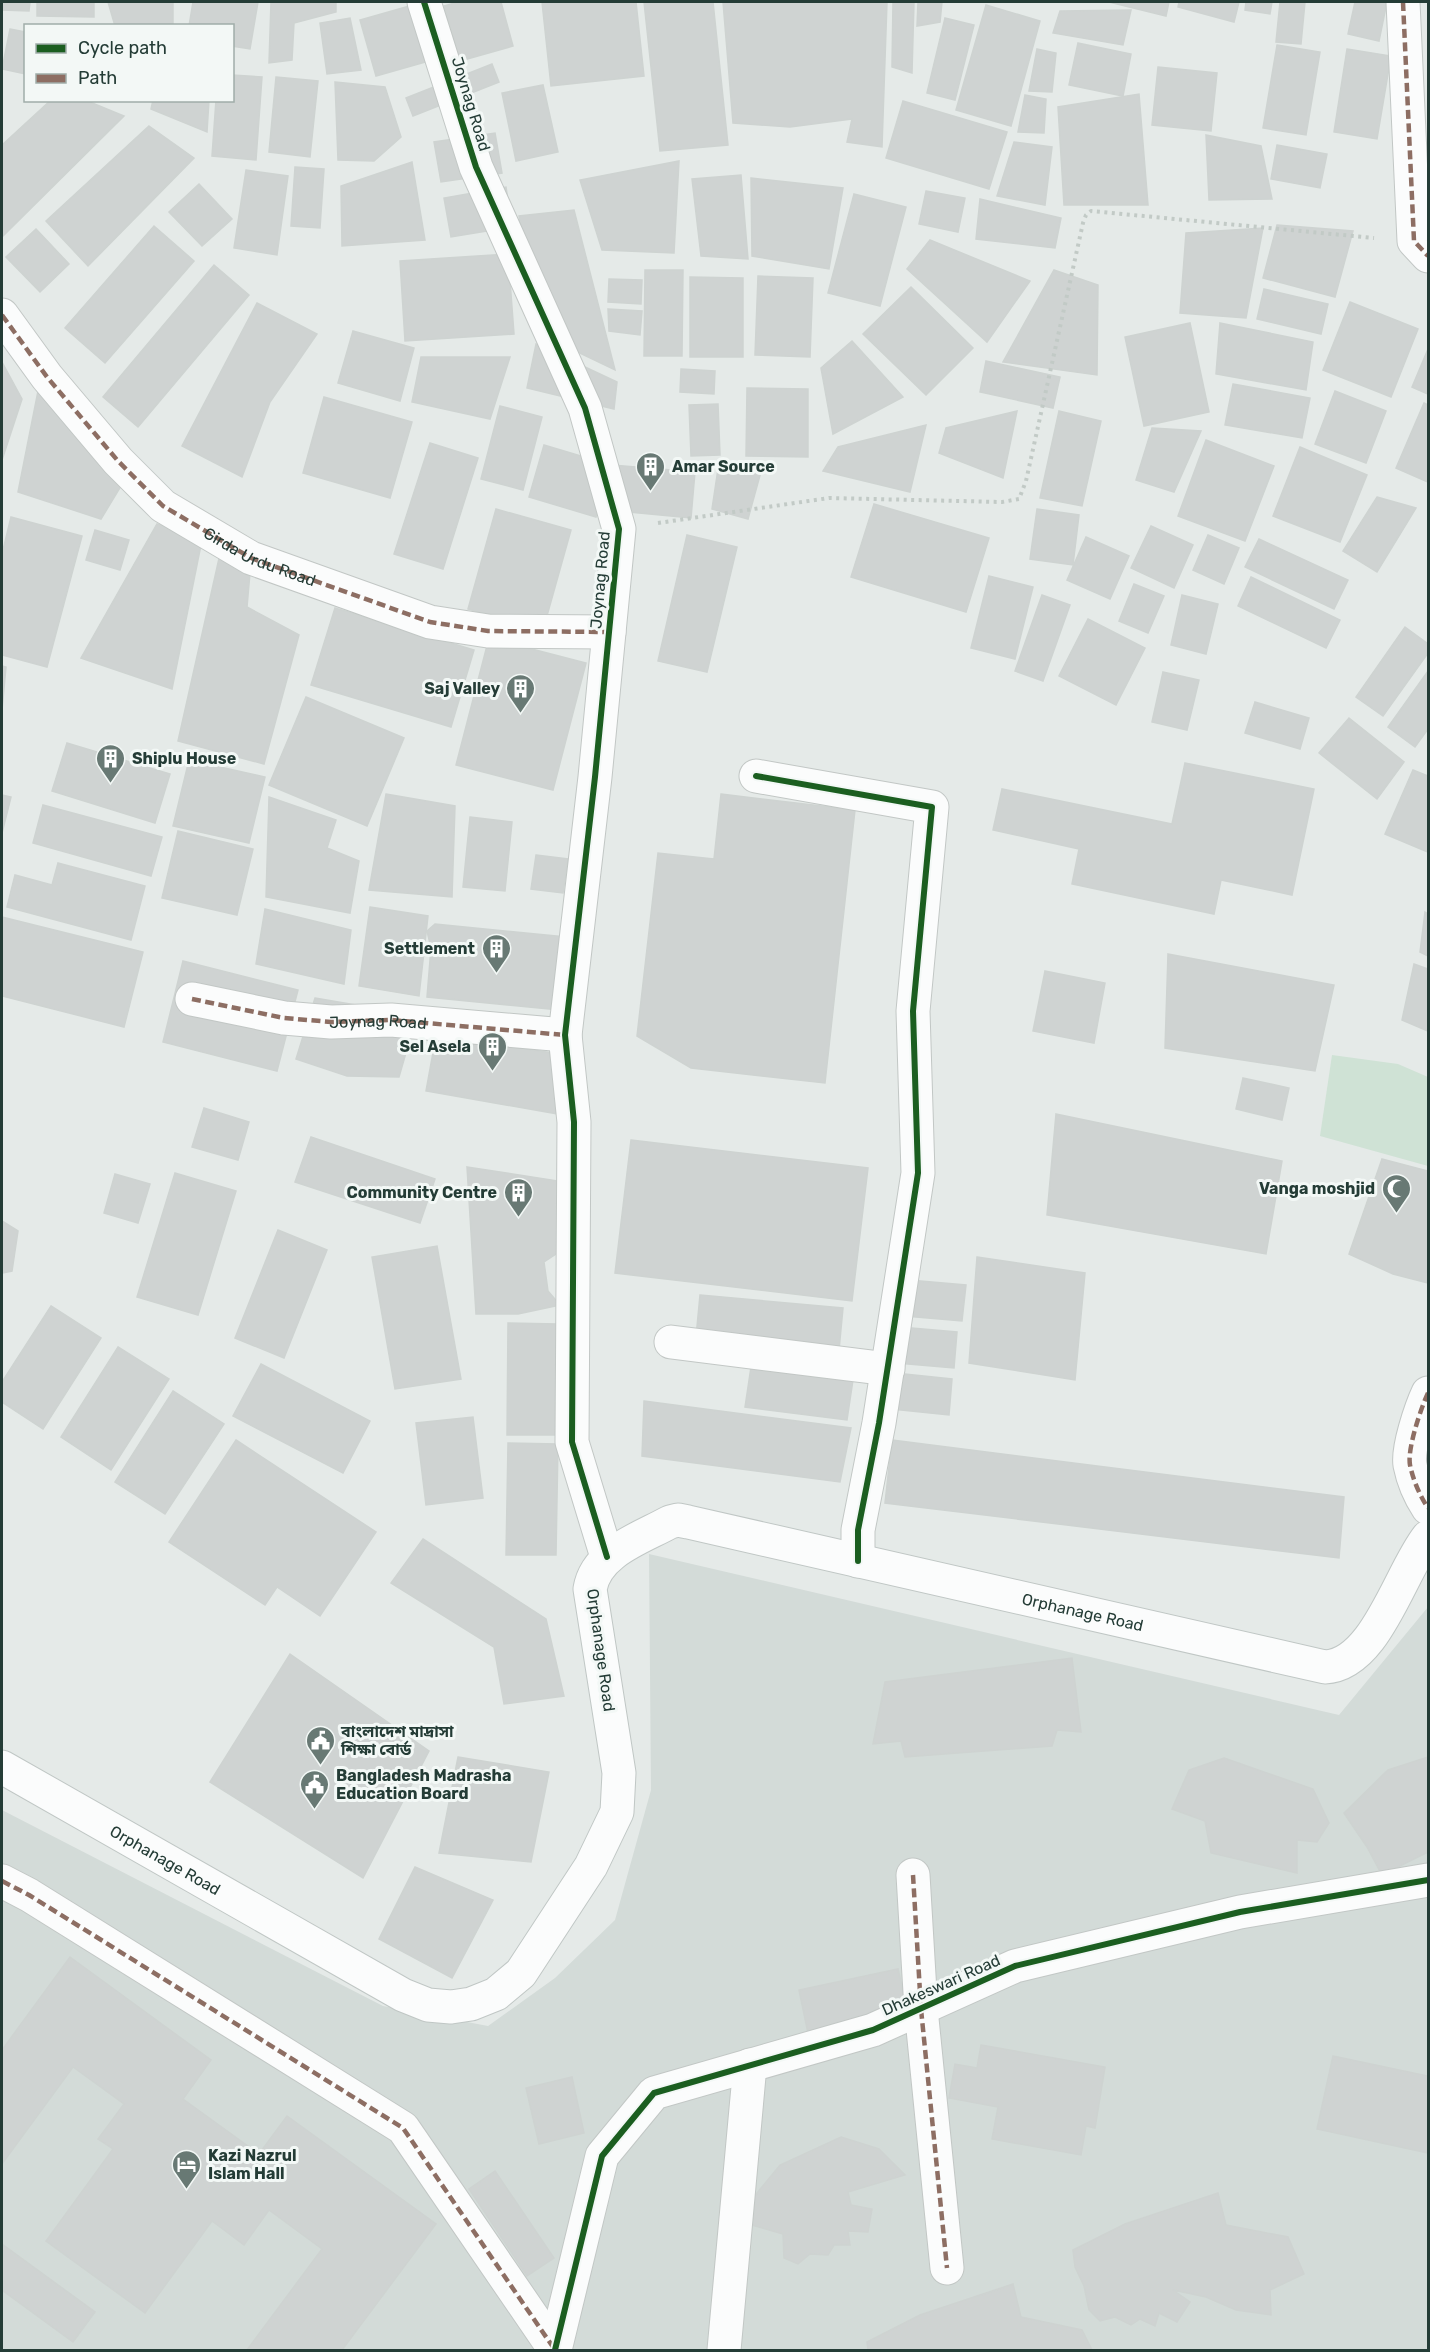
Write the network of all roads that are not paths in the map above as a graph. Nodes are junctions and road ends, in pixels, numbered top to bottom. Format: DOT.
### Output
graph roads {
  1 [pos="424,2"];
  2 [pos="1403,2"];
  3 [pos="1421,249"];
  4 [pos="2,315"];
  5 [pos="609,632"];
  6 [pos="756,776"];
  7 [pos="192,999"];
  8 [pos="565,1035"];
  9 [pos="671,1342"];
  10 [pos="888,1369"];
  11 [pos="1428,1393"];
  12 [pos="1428,1508"];
  13 [pos="1428,1537"];
  14 [pos="608,1557"];
  15 [pos="858,1561"];
  16 [pos="2,1767"];
  17 [pos="913,1875"];
  18 [pos="1428,1880"];
  19 [pos="2,1881"];
  20 [pos="921,2009"];
  21 [pos="750,2065"];
  22 [pos="947,2268"];
  23 [pos="555,2350"];
  24 [pos="723,2350"];
  1 -- 5 [label="street, Joynag Road"];
  2 -- 3 [label="street"];
  4 -- 5 [label="street, Girda Urdu Road"];
  5 -- 8 [label="street, Joynag Road"];
  6 -- 10 [label="street"];
  7 -- 8 [label="street, Joynag Road"];
  8 -- 14 [label="street, Joynag Road"];
  9 -- 10 [label="street"];
  10 -- 15 [label="street"];
  11 -- 12 [label="street"];
  13 -- 15 [label="street, Orphanage Road"];
  14 -- 15 [label="street, Orphanage Road"];
  14 -- 16 [label="street, Orphanage Road"];
  17 -- 20 [label="street"];
  18 -- 20 [label="street, Dhakeswari Road"];
  19 -- 23 [label="street"];
  20 -- 21 [label="street, Dhakeswari Road"];
  20 -- 22 [label="street"];
  21 -- 23 [label="street, Dhakeswari Road"];
  21 -- 24 [label="street"];
}
